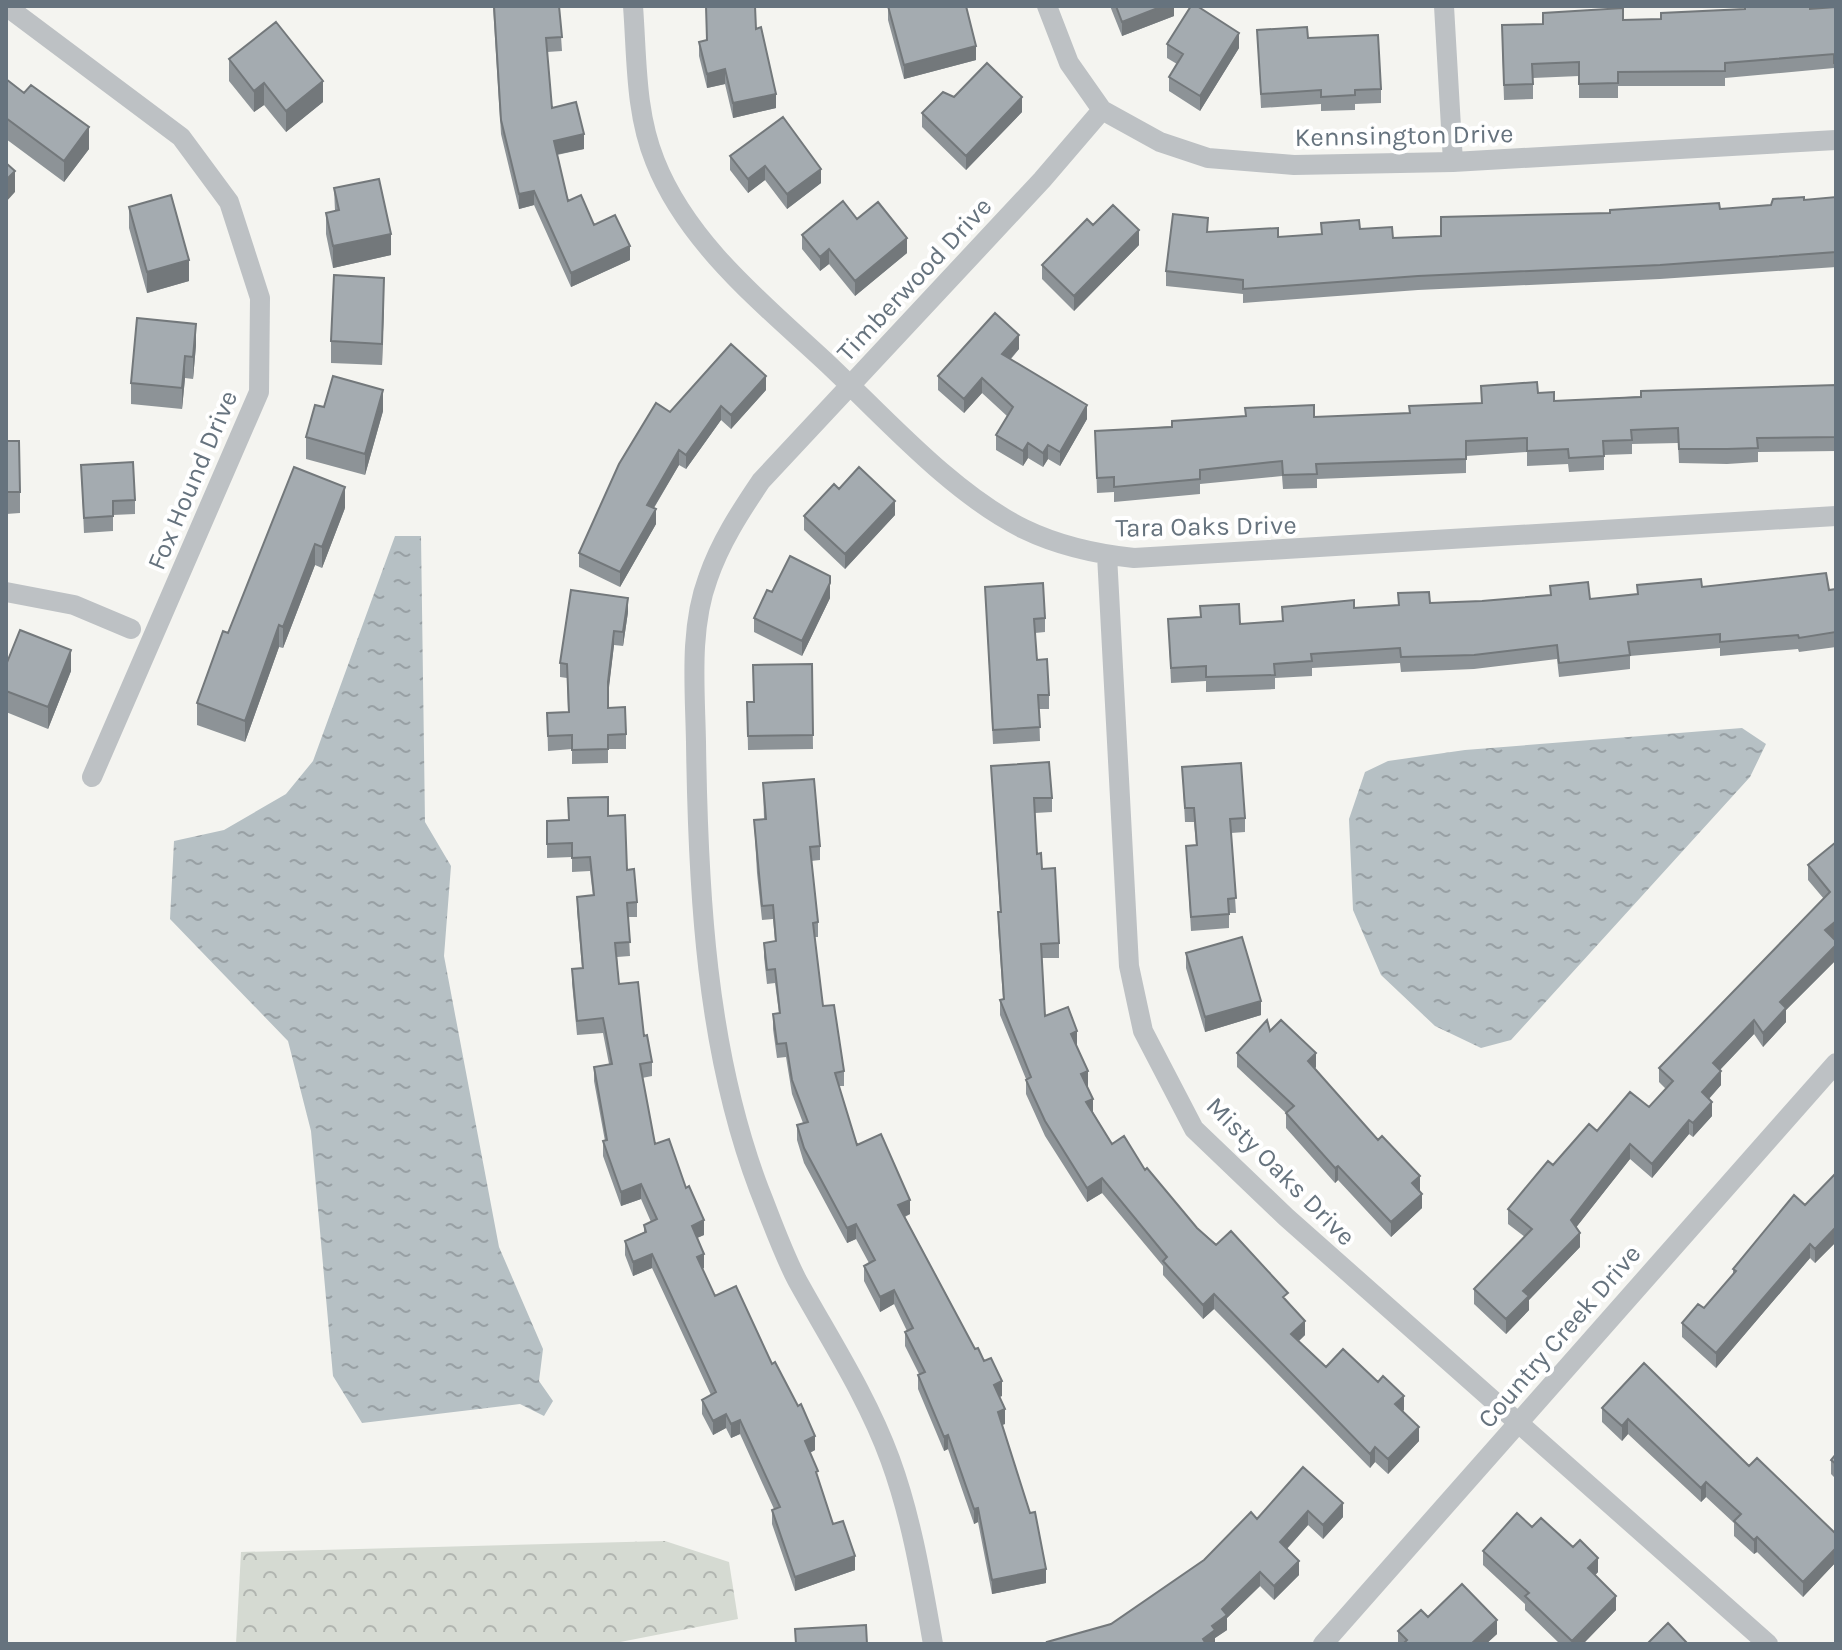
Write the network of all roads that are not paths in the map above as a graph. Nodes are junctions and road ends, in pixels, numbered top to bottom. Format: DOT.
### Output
graph roads {
  1 [pos="6,6"];
  2 [pos="633,6"];
  3 [pos="1047,6"];
  4 [pos="1444,6"];
  5 [pos="1102,110"];
  6 [pos="1836,140"];
  7 [pos="1453,162"];
  8 [pos="850,386"];
  9 [pos="1836,516"];
  10 [pos="1107,555"];
  11 [pos="6,592"];
  12 [pos="131,629"];
  13 [pos="92,777"];
  14 [pos="1836,1063"];
  15 [pos="1517,1423"];
  16 [pos="933,1644"];
  17 [pos="1323,1644"];
  18 [pos="1768,1644"];
  1 -- 13 [label="street, Fox Hound Drive"];
  2 -- 8 [label="street, Tara Oaks Drive"];
  3 -- 5 [label="street, Kennsington Drive"];
  4 -- 7 [label="street"];
  5 -- 7 [label="street, Kennsington Drive"];
  5 -- 8 [label="street, Timberwood Drive"];
  6 -- 7 [label="street, Kennsington Drive"];
  8 -- 10 [label="street, Tara Oaks Drive"];
  8 -- 16 [label="street, Timberwood Drive"];
  9 -- 10 [label="street, Tara Oaks Drive"];
  10 -- 15 [label="street, Misty Oaks Drive"];
  11 -- 12 [label="street"];
  14 -- 15 [label="street, Country Creek Drive"];
  15 -- 17 [label="street, Country Creek Drive"];
  15 -- 18 [label="street, Misty Oaks Drive"];
}
